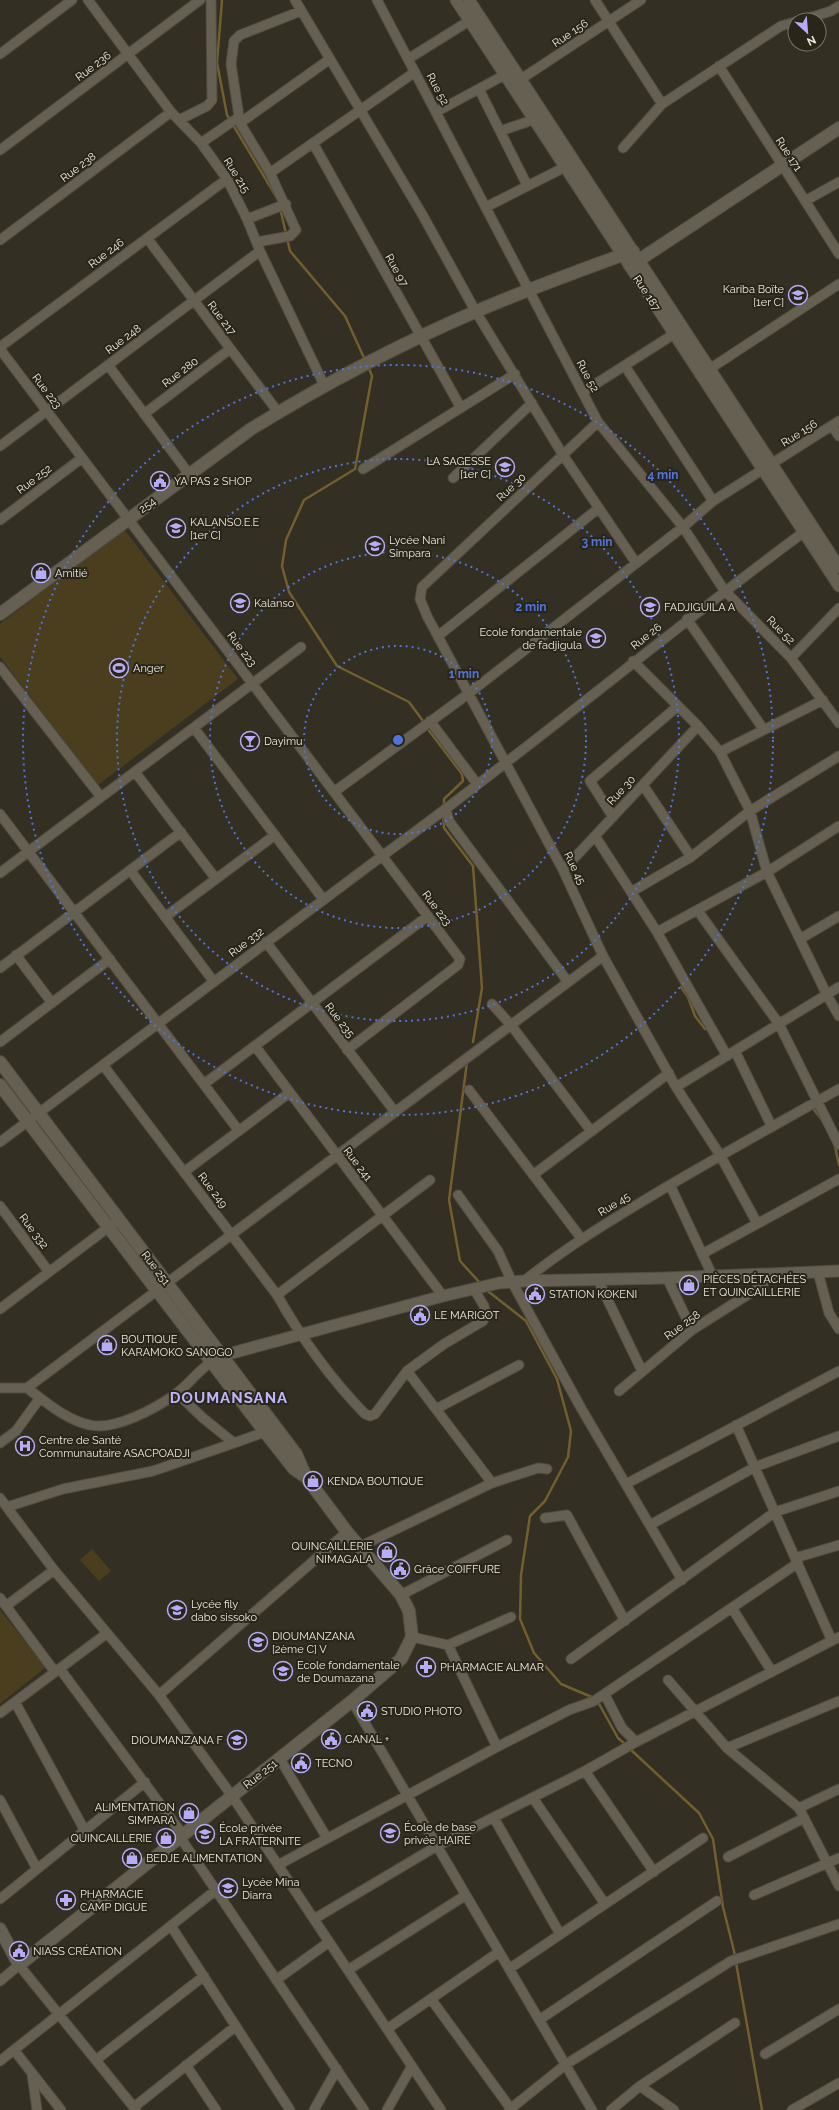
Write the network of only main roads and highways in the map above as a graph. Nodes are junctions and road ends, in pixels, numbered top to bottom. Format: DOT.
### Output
graph roads {
  1 [pos="839,128"];
  2 [pos="839,138"];
  3 [pos="784,169"];
  4 [pos="0,614"];
  5 [pos="0,1062"];
  6 [pos="0,1085"];
  7 [pos="163,1287"];
  8 [pos="216,1358"];
  9 [pos="306,1477"];
  10 [pos="0,1929"];
  1 -- 3 [label="main road"];
  2 -- 3 [label="main road"];
  3 -- 4 [label="main road, 254"];
  5 -- 7 [label="main road, Rue 251"];
  6 -- 7 [label="main road, Rue 251"];
  7 -- 8 [label="main road, Rue 251"];
  8 -- 9 [label="main road, Rue 251"];
  8 -- 9 [label="main road, Rue 251"];
  9 -- 10 [label="main road, Rue 251"];
}
